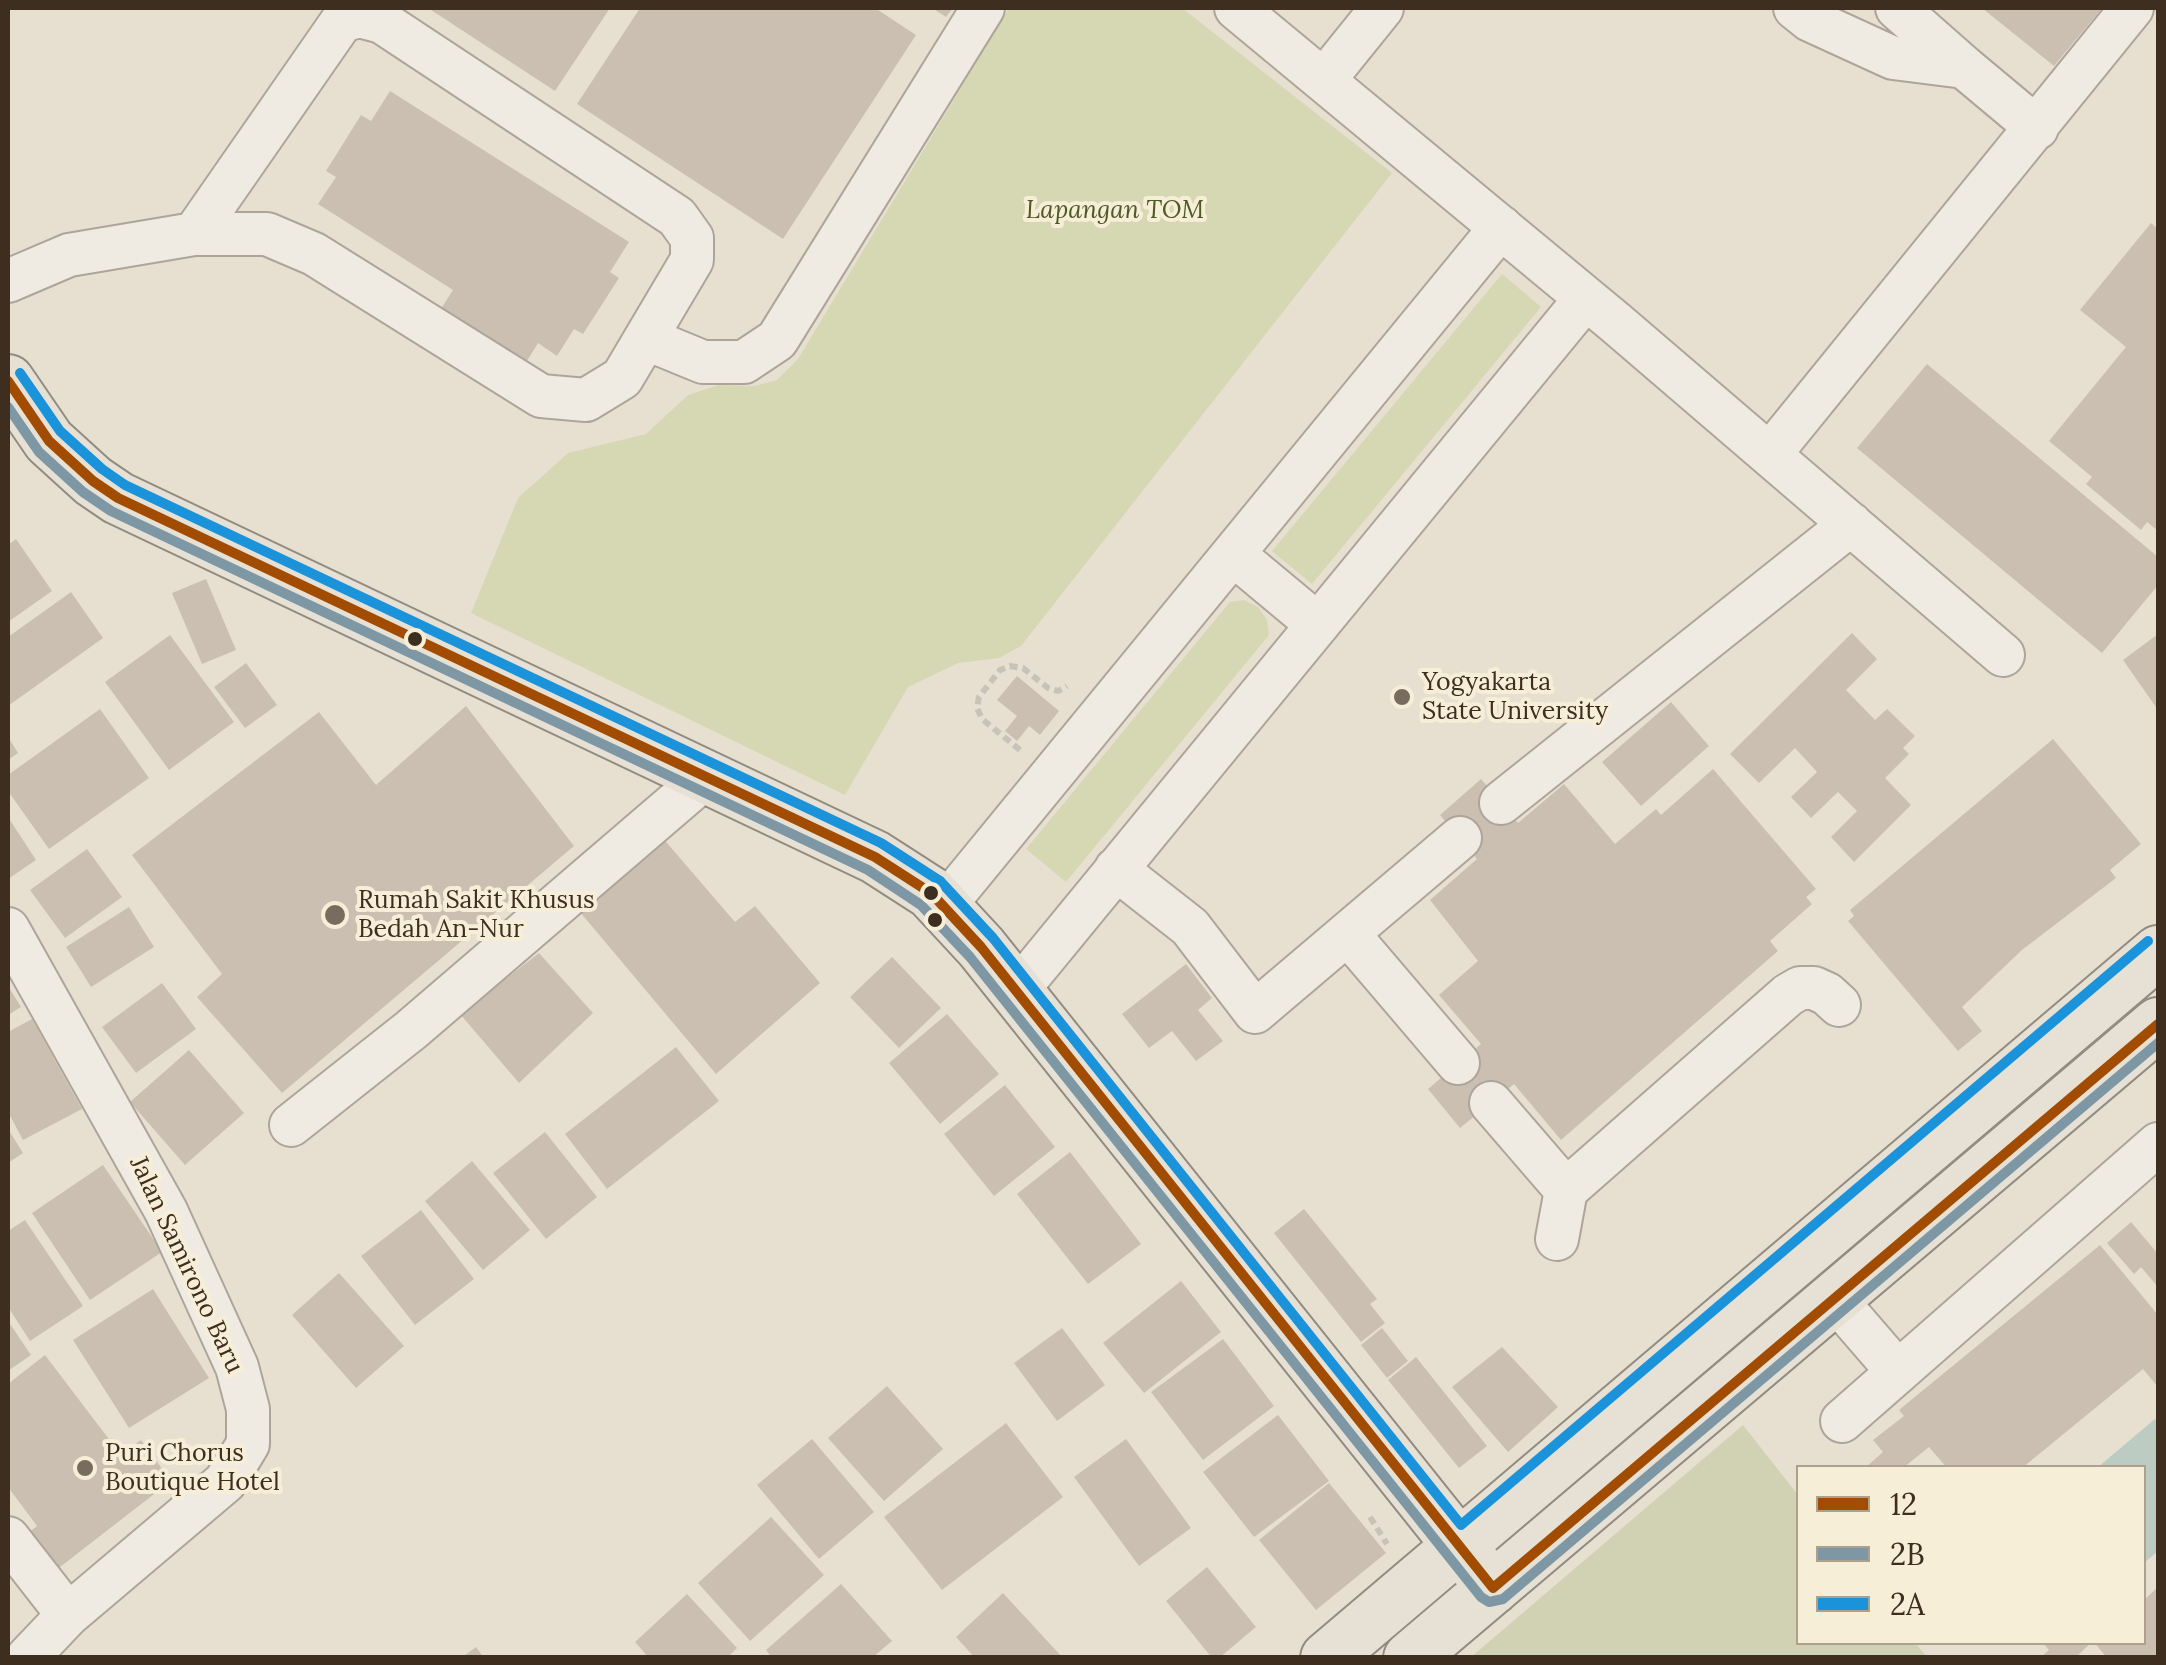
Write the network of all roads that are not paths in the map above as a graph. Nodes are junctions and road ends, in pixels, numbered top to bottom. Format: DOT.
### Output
graph roads {
  1 [pos="982,8"];
  2 [pos="1236,8"];
  3 [pos="1382,8"];
  4 [pos="1794,8"];
  5 [pos="1896,8"];
  6 [pos="2132,8"];
  7 [pos="1964,67"];
  8 [pos="1324,80"];
  9 [pos="2037,128"];
  10 [pos="1501,227"];
  11 [pos="194,234"];
  12 [pos="8,281"];
  13 [pos="1586,298"];
  14 [pos="646,339"];
  15 [pos="8,381"];
  16 [pos="1770,454"];
  17 [pos="1851,524"];
  18 [pos="1233,554"];
  19 [pos="1318,624"];
  20 [pos="2003,654"];
  21 [pos="707,776"];
  22 [pos="1501,803"];
  23 [pos="1460,838"];
  24 [pos="1116,869"];
  25 [pos="945,905"];
  26 [pos="8,929"];
  27 [pos="1348,934"];
  28 [pos="2158,952"];
  29 [pos="1016,992"];
  30 [pos="1838,1005"];
  31 [pos="2158,1025"];
  32 [pos="1458,1063"];
  33 [pos="1491,1103"];
  34 [pos="291,1126"];
  35 [pos="2158,1144"];
  36 [pos="1566,1190"];
  37 [pos="1557,1239"];
  38 [pos="1835,1298"];
  39 [pos="1898,1372"];
  40 [pos="1842,1421"];
  41 [pos="8,1538"];
  42 [pos="1459,1546"];
  43 [pos="1493,1588"];
  44 [pos="68,1614"];
  45 [pos="27,1658"];
  46 [pos="1327,1658"];
  47 [pos="1410,1658"];
  1 -- 14 [label="street"];
  2 -- 8 [label="street"];
  3 -- 8 [label="street"];
  4 -- 7 [label="street"];
  5 -- 7 [label="street"];
  6 -- 9 [label="street"];
  7 -- 9 [label="street"];
  8 -- 10 [label="street"];
  9 -- 16 [label="street"];
  10 -- 13 [label="street"];
  10 -- 18 [label="street"];
  11 -- 12 [label="street"];
  11 -- 14 [label="street"];
  11 -- 14 [label="street"];
  13 -- 16 [label="street"];
  13 -- 19 [label="street"];
  15 -- 21 [label="main road"];
  16 -- 17 [label="street"];
  17 -- 20 [label="street"];
  17 -- 22 [label="street"];
  18 -- 19 [label="street"];
  18 -- 25 [label="street"];
  19 -- 24 [label="street"];
  21 -- 25 [label="main road"];
  21 -- 34 [label="street"];
  23 -- 27 [label="street"];
  24 -- 27 [label="street"];
  24 -- 29 [label="street"];
  25 -- 29 [label="main road"];
  26 -- 44 [label="street, Jalan Samirono Baru"];
  27 -- 32 [label="street"];
  28 -- 42 [label="main road"];
  29 -- 42 [label="main road"];
  30 -- 36 [label="street"];
  31 -- 38 [label="main road"];
  33 -- 36 [label="street"];
  35 -- 39 [label="street"];
  36 -- 37 [label="street"];
  38 -- 39 [label="street"];
  38 -- 43 [label="main road"];
  39 -- 40 [label="street"];
  41 -- 44 [label="street"];
  42 -- 43 [label="main road"];
  42 -- 46 [label="main road"];
  43 -- 47 [label="main road"];
  44 -- 45 [label="street, Jalan Samirono Baru"];
}
